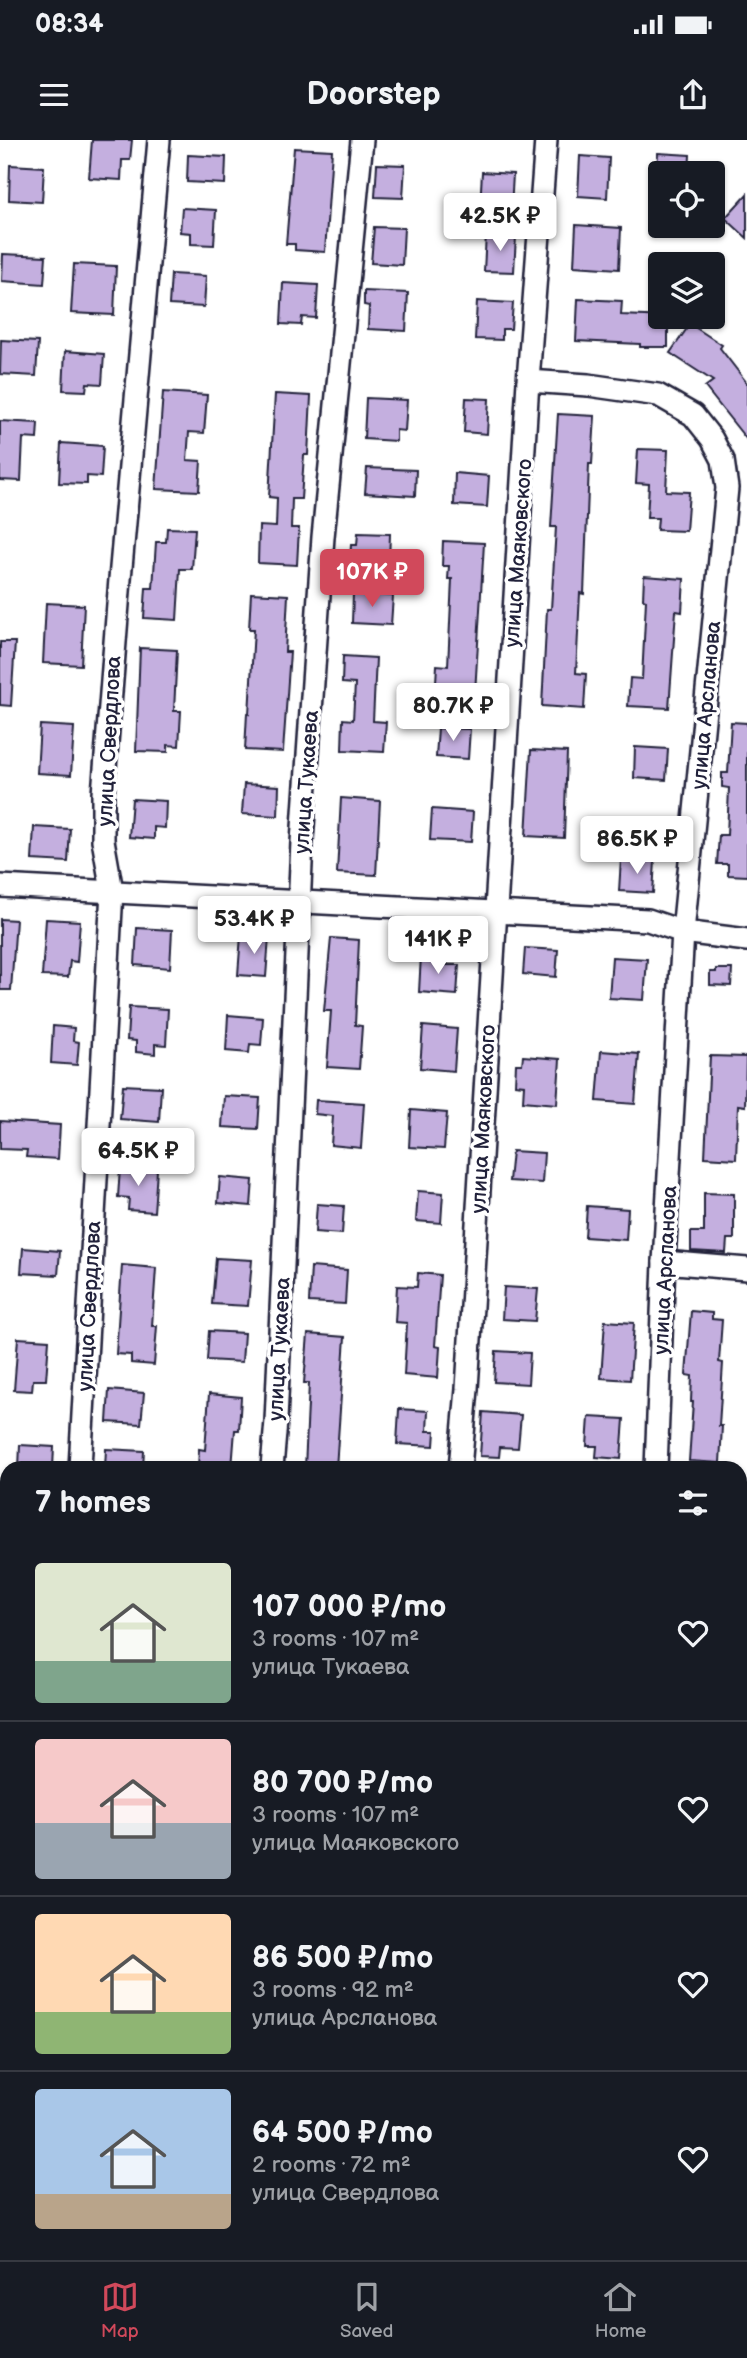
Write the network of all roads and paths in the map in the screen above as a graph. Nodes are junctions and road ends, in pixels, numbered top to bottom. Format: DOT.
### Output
graph roads {
  1 [pos="159,140"];
  2 [pos="362,140"];
  3 [pos="546,140"];
  4 [pos="528,381"];
  5 [pos="0,886"];
  6 [pos="112,891"];
  7 [pos="299,902"];
  8 [pos="496,911"];
  9 [pos="683,932"];
  10 [pos="747,940"];
  11 [pos="664,1262"];
  12 [pos="747,1269"];
  13 [pos="80,1461"];
  14 [pos="273,1461"];
  15 [pos="461,1461"];
  16 [pos="656,1461"];
  1 -- 6 [label="street, улица Свердлова"];
  2 -- 7 [label="street, улица Тукаева"];
  3 -- 4 [label="street, улица Маяковского"];
  4 -- 8 [label="street, улица Маяковского"];
  4 -- 9 [label="street, улица Арсланова"];
  5 -- 6 [label="street"];
  6 -- 7 [label="street"];
  6 -- 13 [label="street, улица Свердлова"];
  7 -- 8 [label="street"];
  7 -- 14 [label="street, улица Тукаева"];
  8 -- 9 [label="street"];
  8 -- 15 [label="street, улица Маяковского"];
  9 -- 10 [label="street"];
  9 -- 11 [label="street, улица Арсланова"];
  11 -- 12 [label="street"];
  11 -- 16 [label="street, улица Арсланова"];
}
